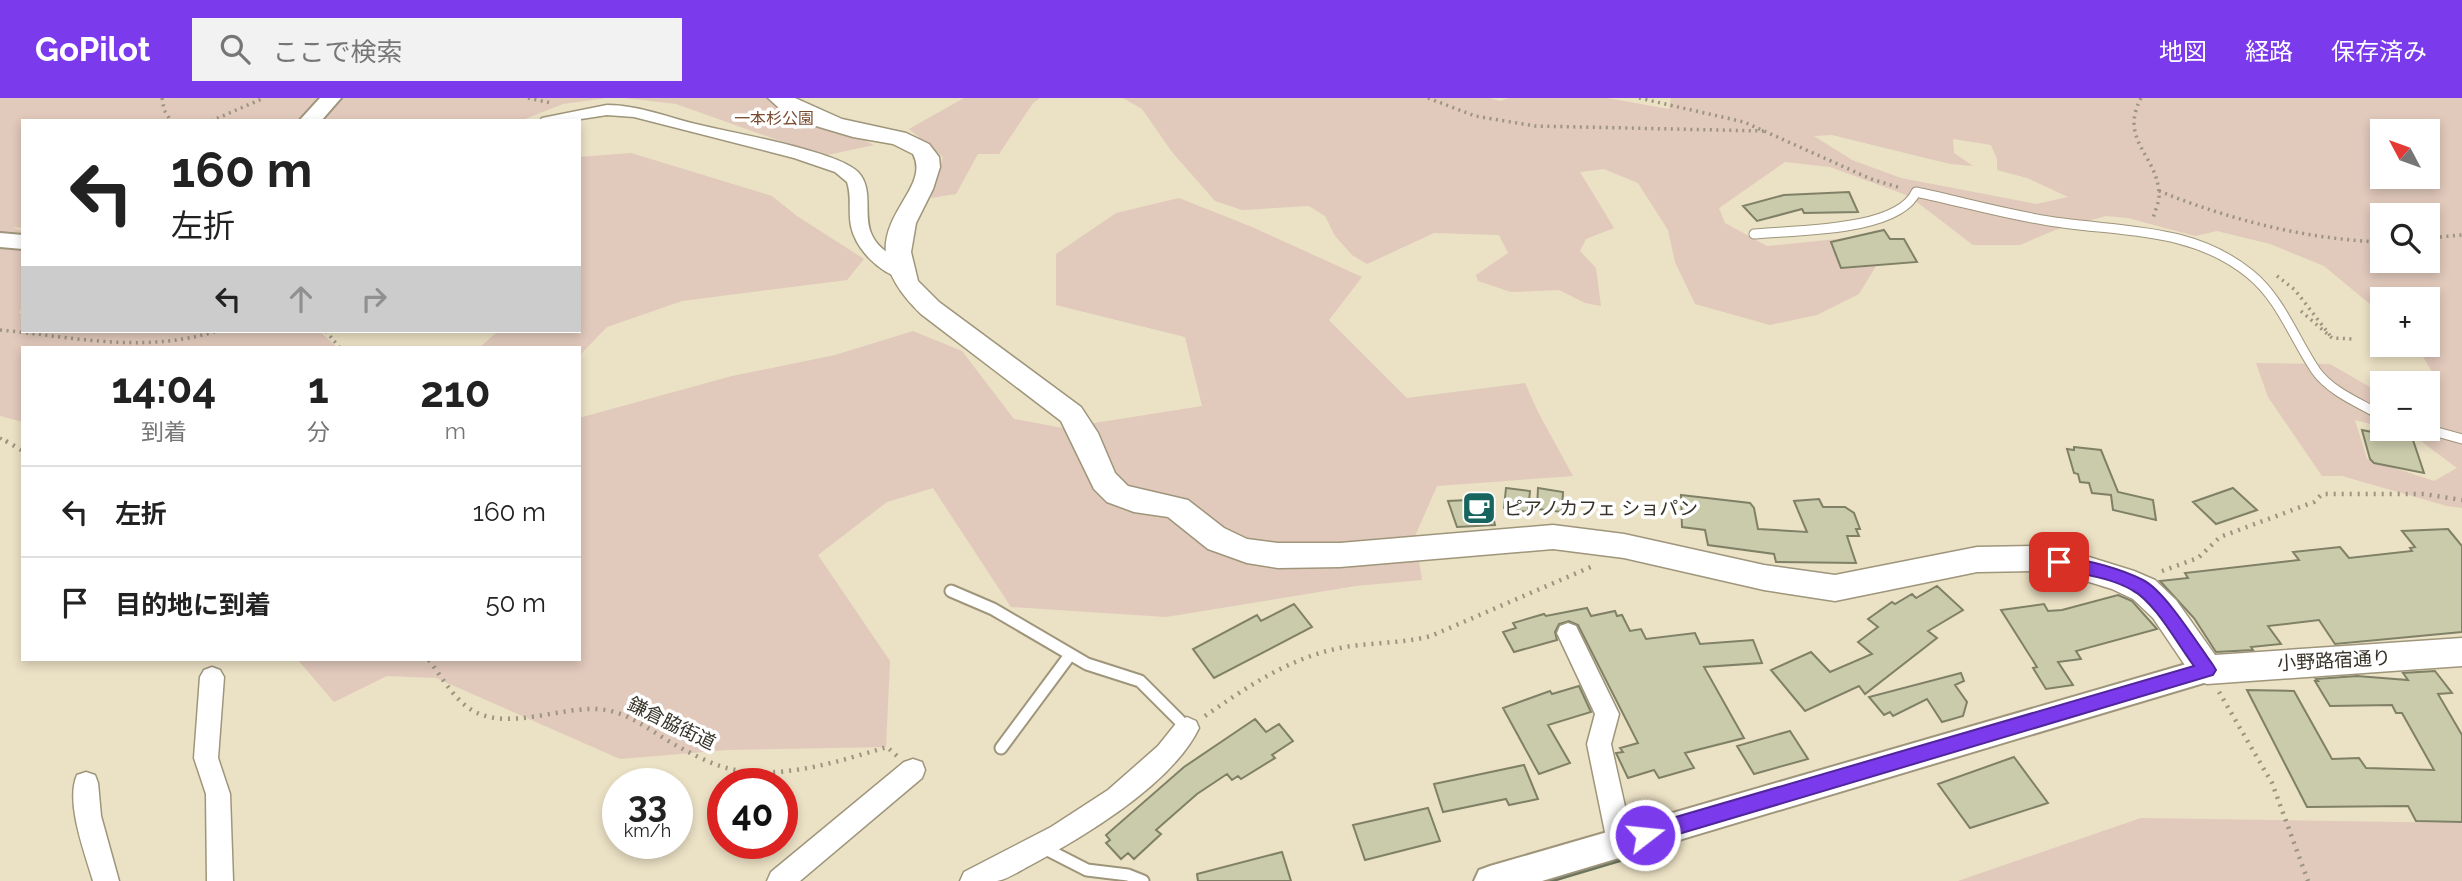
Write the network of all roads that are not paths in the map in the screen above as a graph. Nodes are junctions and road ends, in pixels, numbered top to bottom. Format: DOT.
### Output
graph roads {
  1 [pos="331,98"];
  2 [pos="779,98"];
  3 [pos="311,119"];
  4 [pos="558,119"];
  5 [pos="1754,234"];
  6 [pos="0,240"];
  7 [pos="21,242"];
  8 [pos="903,273"];
  9 [pos="2370,409"];
  10 [pos="2440,433"];
  11 [pos="2462,439"];
  12 [pos="951,591"];
  13 [pos="1568,633"];
  14 [pos="2462,652"];
  15 [pos="1070,655"];
  16 [pos="2207,670"];
  17 [pos="212,677"];
  18 [pos="1187,728"];
  19 [pos="1001,748"];
  20 [pos="913,770"];
  21 [pos="86,783"];
  22 [pos="1620,842"];
  23 [pos="1042,847"];
  24 [pos="106,881"];
  25 [pos="220,881"];
  26 [pos="780,881"];
  27 [pos="973,881"];
  28 [pos="1143,881"];
  29 [pos="1490,881"];
  1 -- 3 [label="street"];
  2 -- 8 [label="main road"];
  4 -- 8 [label="street"];
  5 -- 9 [label="lane"];
  6 -- 7 [label="street"];
  8 -- 16 [label="main road"];
  10 -- 11 [label="lane"];
  12 -- 15 [label="lane"];
  13 -- 22 [label="street"];
  14 -- 16 [label="main road, 小野路宿通り"];
  15 -- 18 [label="lane"];
  15 -- 19 [label="lane"];
  16 -- 22 [label="street"];
  17 -- 25 [label="street"];
  18 -- 23 [label="street"];
  20 -- 26 [label="street"];
  21 -- 24 [label="street"];
  22 -- 29 [label="street"];
  23 -- 27 [label="street"];
  23 -- 28 [label="lane"];
}
